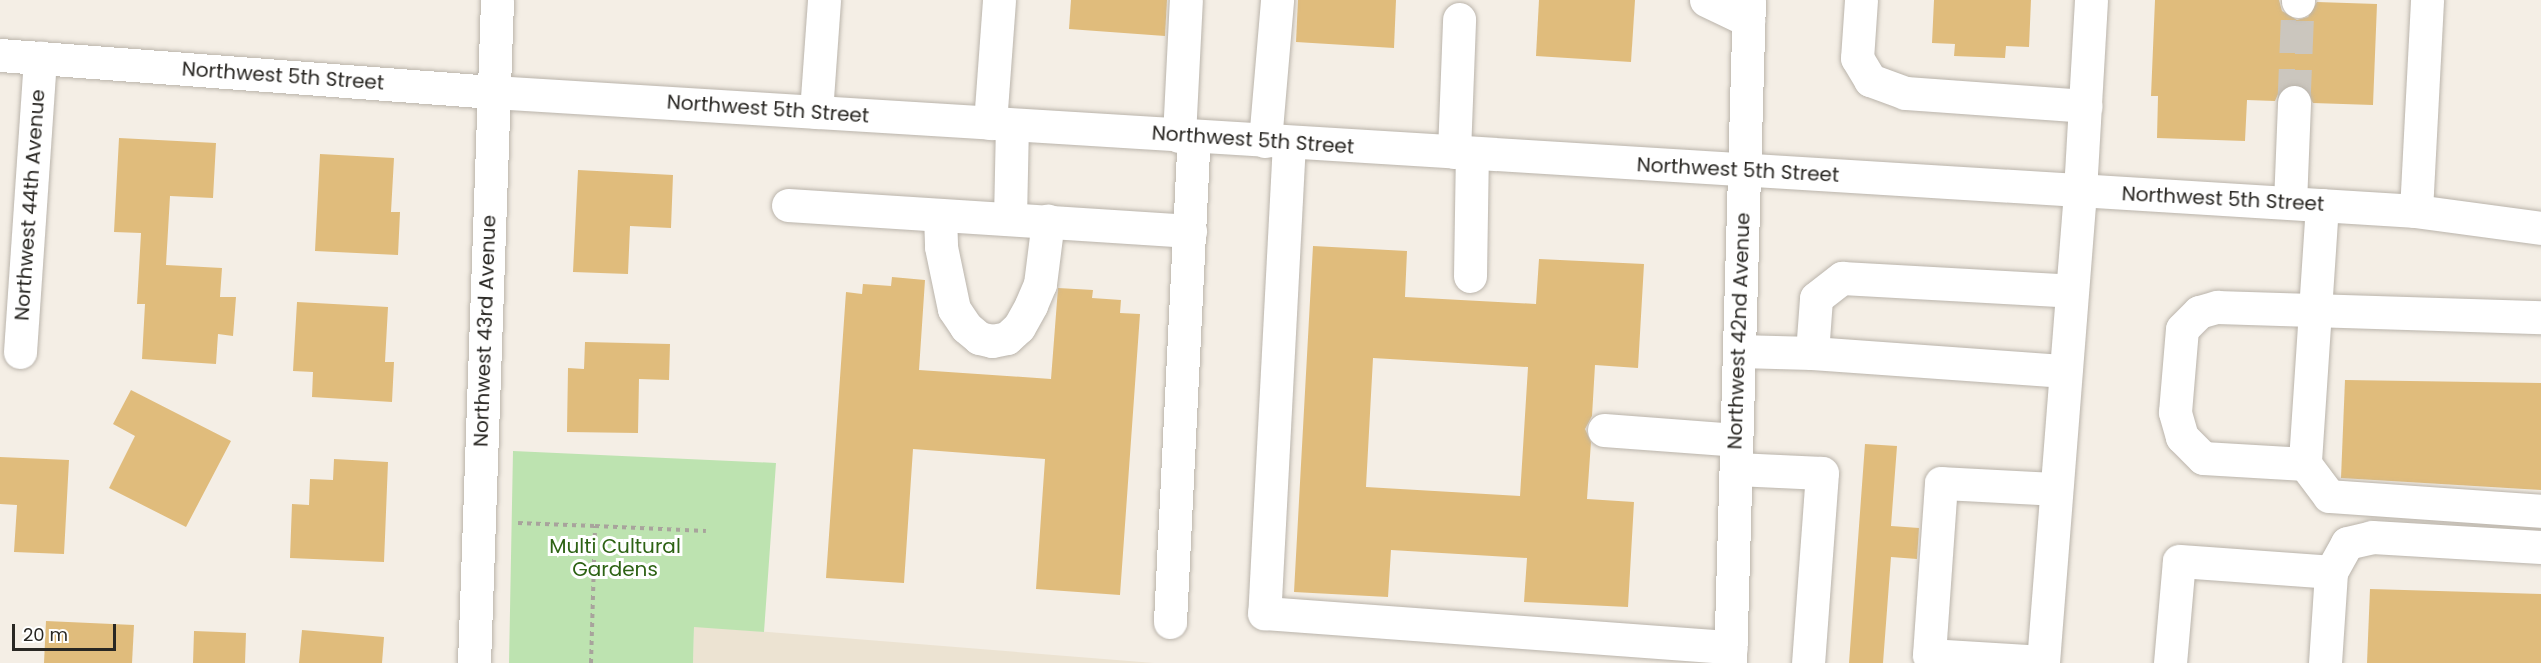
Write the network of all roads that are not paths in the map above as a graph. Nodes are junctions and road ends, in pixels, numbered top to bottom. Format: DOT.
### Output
graph roads {
  1 [pos="497,0"];
  2 [pos="824,0"];
  3 [pos="999,0"];
  4 [pos="1186,0"];
  5 [pos="1277,0"];
  6 [pos="1706,0"];
  7 [pos="1861,0"];
  8 [pos="2091,0"];
  9 [pos="2427,0"];
  10 [pos="1748,10"];
  11 [pos="1459,19"];
  12 [pos="0,55"];
  13 [pos="40,58"];
  14 [pos="493,92"];
  15 [pos="2294,102"];
  16 [pos="2086,106"];
  17 [pos="816,112"];
  18 [pos="1001,124"];
  19 [pos="1187,136"];
  20 [pos="1277,142"];
  21 [pos="1463,153"];
  22 [pos="1744,171"];
  23 [pos="2080,191"];
  24 [pos="2290,203"];
  25 [pos="788,205"];
  26 [pos="2322,205"];
  27 [pos="2416,211"];
  28 [pos="2541,214"];
  29 [pos="940,215"];
  30 [pos="1010,219"];
  31 [pos="1048,221"];
  32 [pos="2506,221"];
  33 [pos="2541,228"];
  34 [pos="1190,231"];
  35 [pos="1470,276"];
  36 [pos="2072,291"];
  37 [pos="2314,310"];
  38 [pos="2541,317"];
  39 [pos="1739,351"];
  40 [pos="20,352"];
  41 [pos="1812,353"];
  42 [pos="2065,371"];
  43 [pos="1604,430"];
  44 [pos="1736,454"];
  45 [pos="2305,464"];
  46 [pos="2056,489"];
  47 [pos="2541,511"];
  48 [pos="2541,546"];
  49 [pos="2331,572"];
  50 [pos="1170,622"];
  51 [pos="1730,655"];
  52 [pos="474,663"];
  53 [pos="1808,663"];
  54 [pos="2170,663"];
  55 [pos="2325,663"];
  1 -- 14 [label="street, Northwest 43rd Avenue"];
  2 -- 17 [label="street"];
  3 -- 18 [label="street"];
  4 -- 19 [label="street"];
  5 -- 20 [label="street"];
  6 -- 10 [label="street"];
  7 -- 16 [label="street"];
  8 -- 16 [label="street"];
  9 -- 27 [label="street"];
  10 -- 22 [label="street, Northwest 42nd Avenue"];
  11 -- 21 [label="street"];
  12 -- 13 [label="street, Northwest 5th Street"];
  13 -- 14 [label="street, Northwest 5th Street"];
  13 -- 40 [label="street, Northwest 44th Avenue"];
  14 -- 17 [label="street, Northwest 5th Street"];
  14 -- 52 [label="street, Northwest 43rd Avenue"];
  15 -- 24 [label="street"];
  16 -- 23 [label="street"];
  17 -- 18 [label="street, Northwest 5th Street"];
  18 -- 19 [label="street, Northwest 5th Street"];
  18 -- 30 [label="street"];
  19 -- 20 [label="street, Northwest 5th Street"];
  19 -- 34 [label="street"];
  20 -- 21 [label="street, Northwest 5th Street"];
  20 -- 51 [label="street"];
  21 -- 22 [label="street, Northwest 5th Street"];
  21 -- 35 [label="street"];
  22 -- 23 [label="street, Northwest 5th Street"];
  22 -- 39 [label="street, Northwest 42nd Avenue"];
  23 -- 24 [label="street, Northwest 5th Street"];
  23 -- 36 [label="street"];
  24 -- 26 [label="street, Northwest 5th Street"];
  25 -- 29 [label="street"];
  26 -- 27 [label="street, Northwest 5th Street"];
  26 -- 37 [label="street"];
  27 -- 32 [label="street, Northwest 5th Street"];
  28 -- 32 [label="street, Northwest 5th Street"];
  29 -- 30 [label="street"];
  29 -- 31 [label="street"];
  30 -- 31 [label="street"];
  31 -- 34 [label="street"];
  32 -- 33 [label="street, Northwest 5th Street"];
  34 -- 50 [label="street"];
  36 -- 41 [label="street"];
  36 -- 42 [label="street"];
  37 -- 38 [label="street"];
  37 -- 45 [label="street"];
  37 -- 45 [label="street"];
  39 -- 41 [label="street"];
  39 -- 44 [label="street, Northwest 42nd Avenue"];
  41 -- 42 [label="street"];
  42 -- 46 [label="street"];
  43 -- 44 [label="street"];
  44 -- 51 [label="street, Northwest 42nd Avenue"];
  44 -- 53 [label="street"];
  45 -- 47 [label="street"];
  46 -- 46 [label="street"];
  48 -- 49 [label="street"];
  49 -- 54 [label="street"];
  49 -- 55 [label="street"];
}
